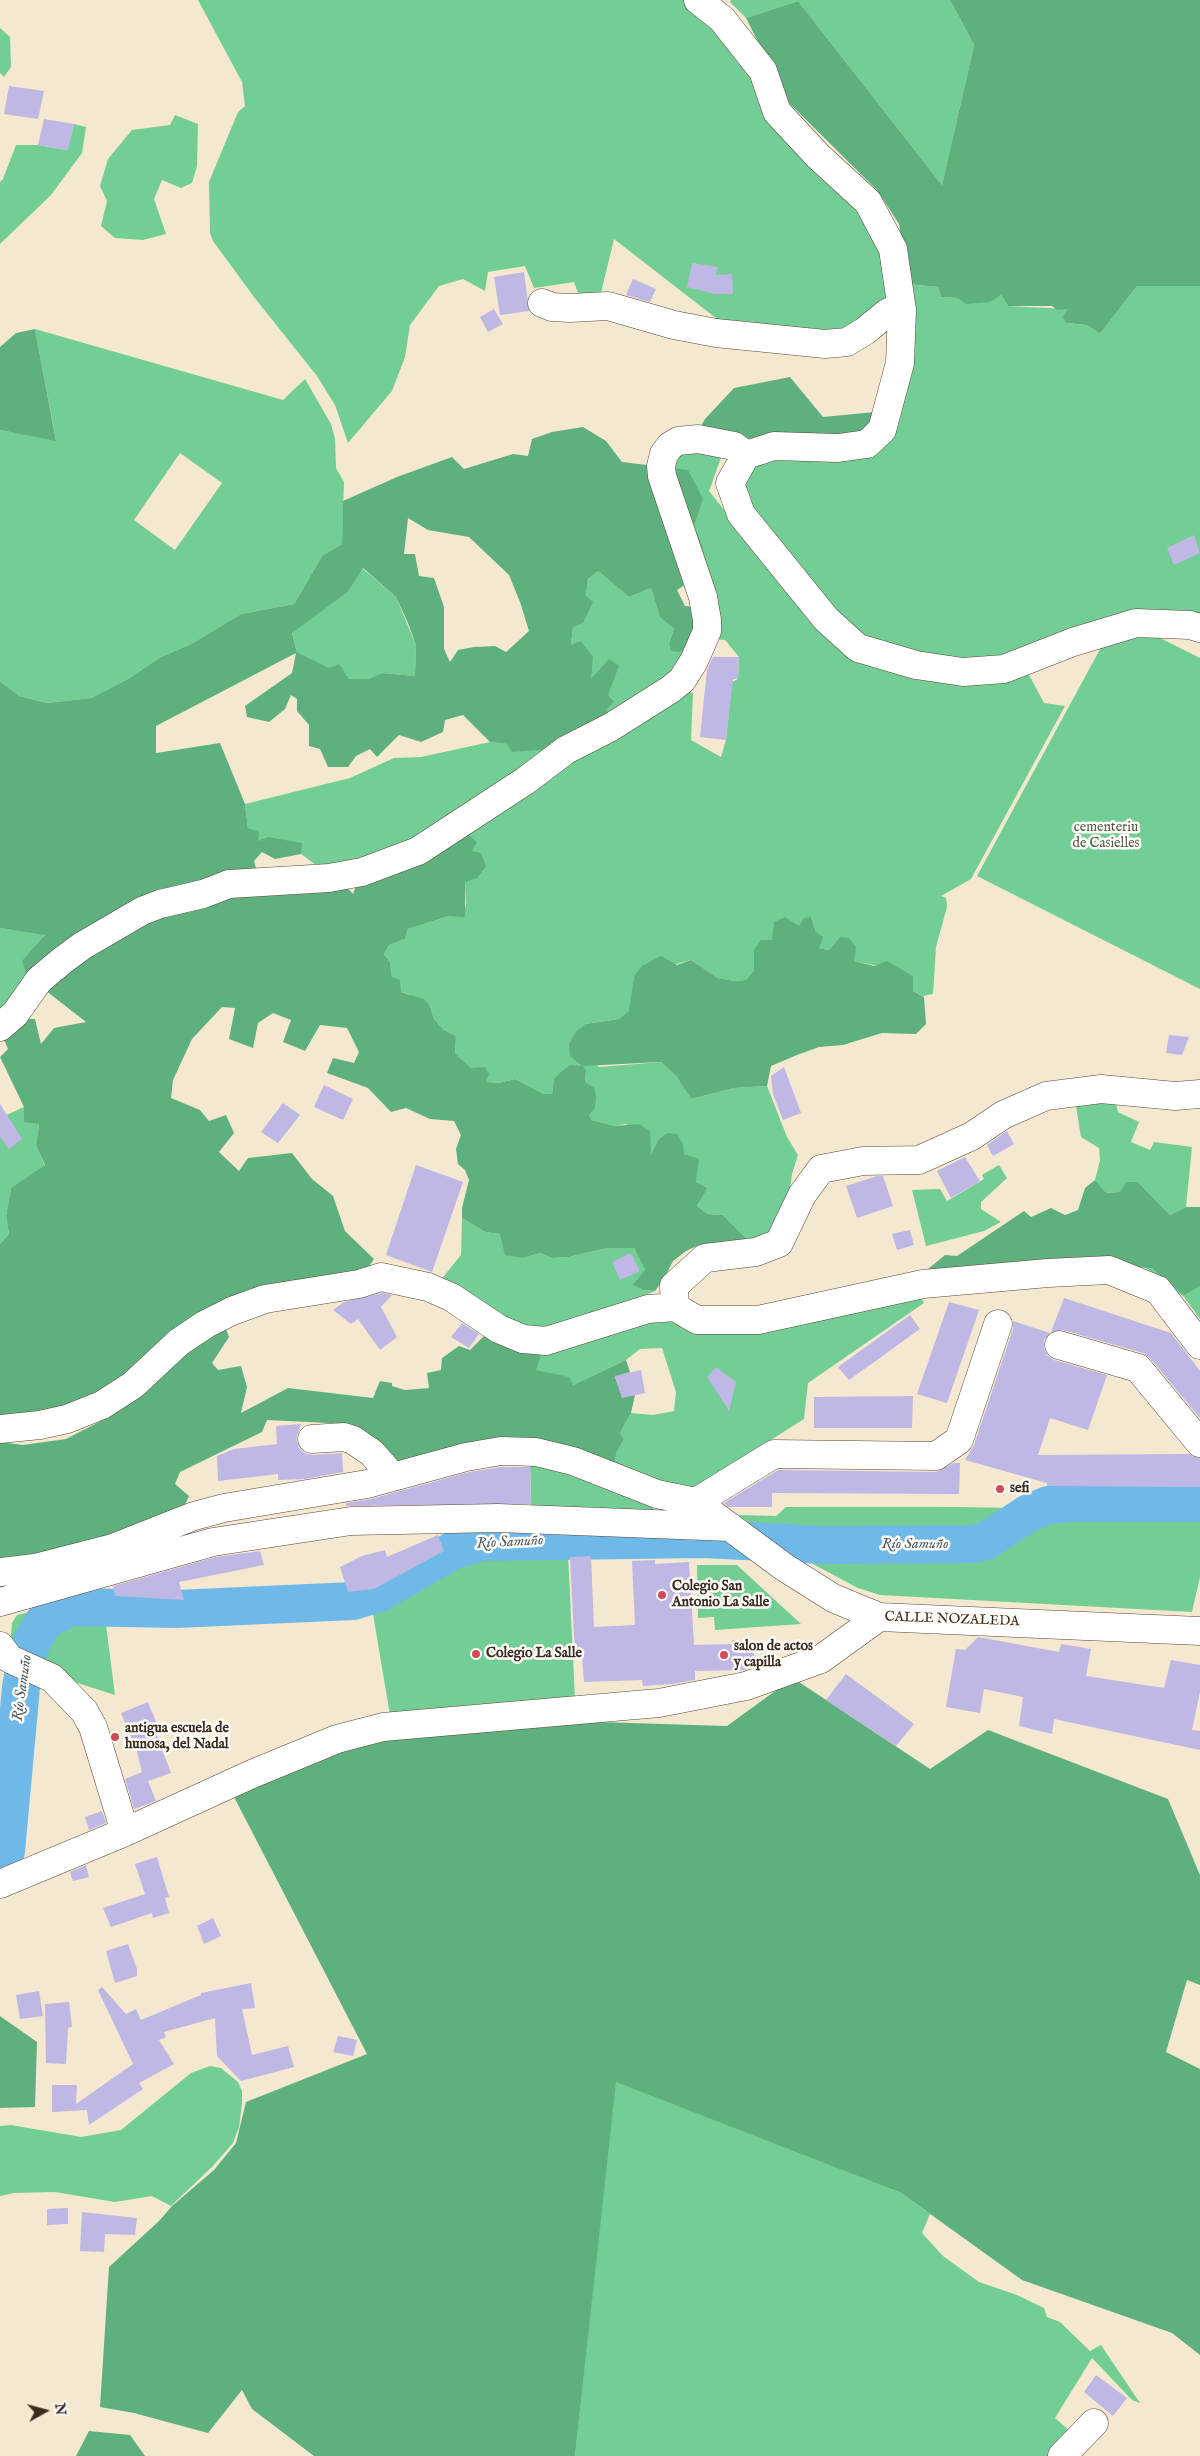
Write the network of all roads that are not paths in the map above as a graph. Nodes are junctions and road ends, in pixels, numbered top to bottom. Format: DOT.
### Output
graph roads {
  1 [pos="698,0"];
  2 [pos="542,303"];
  3 [pos="902,310"];
  4 [pos="746,455"];
  5 [pos="1200,628"];
  6 [pos="0,1027"];
  7 [pos="1200,1094"];
  8 [pos="675,1307"];
  9 [pos="998,1324"];
  10 [pos="1058,1344"];
  11 [pos="1200,1344"];
  12 [pos="0,1429"];
  13 [pos="312,1439"];
  14 [pos="1200,1443"];
  15 [pos="393,1477"];
  16 [pos="688,1501"];
  17 [pos="730,1527"];
  18 [pos="0,1572"];
  19 [pos="0,1602"];
  20 [pos="879,1617"];
  21 [pos="1200,1631"];
  22 [pos="5,1652"];
  23 [pos="125,1832"];
  24 [pos="0,1884"];
  25 [pos="1094,2423"];
  26 [pos="1062,2456"];
  1 -- 3 [label="street"];
  2 -- 3 [label="street"];
  3 -- 4 [label="street"];
  4 -- 5 [label="street"];
  4 -- 6 [label="street"];
  7 -- 8 [label="street"];
  8 -- 11 [label="street"];
  8 -- 12 [label="street"];
  9 -- 16 [label="street"];
  10 -- 14 [label="street"];
  13 -- 15 [label="street"];
  15 -- 16 [label="street"];
  15 -- 18 [label="street"];
  16 -- 17 [label="street, CALLE NOZALEDA"];
  17 -- 19 [label="street"];
  17 -- 20 [label="street, CALLE NOZALEDA"];
  20 -- 21 [label="street, CALLE NOZALEDA"];
  20 -- 23 [label="street"];
  22 -- 23 [label="street"];
  23 -- 24 [label="street"];
  25 -- 26 [label="street"];
}
